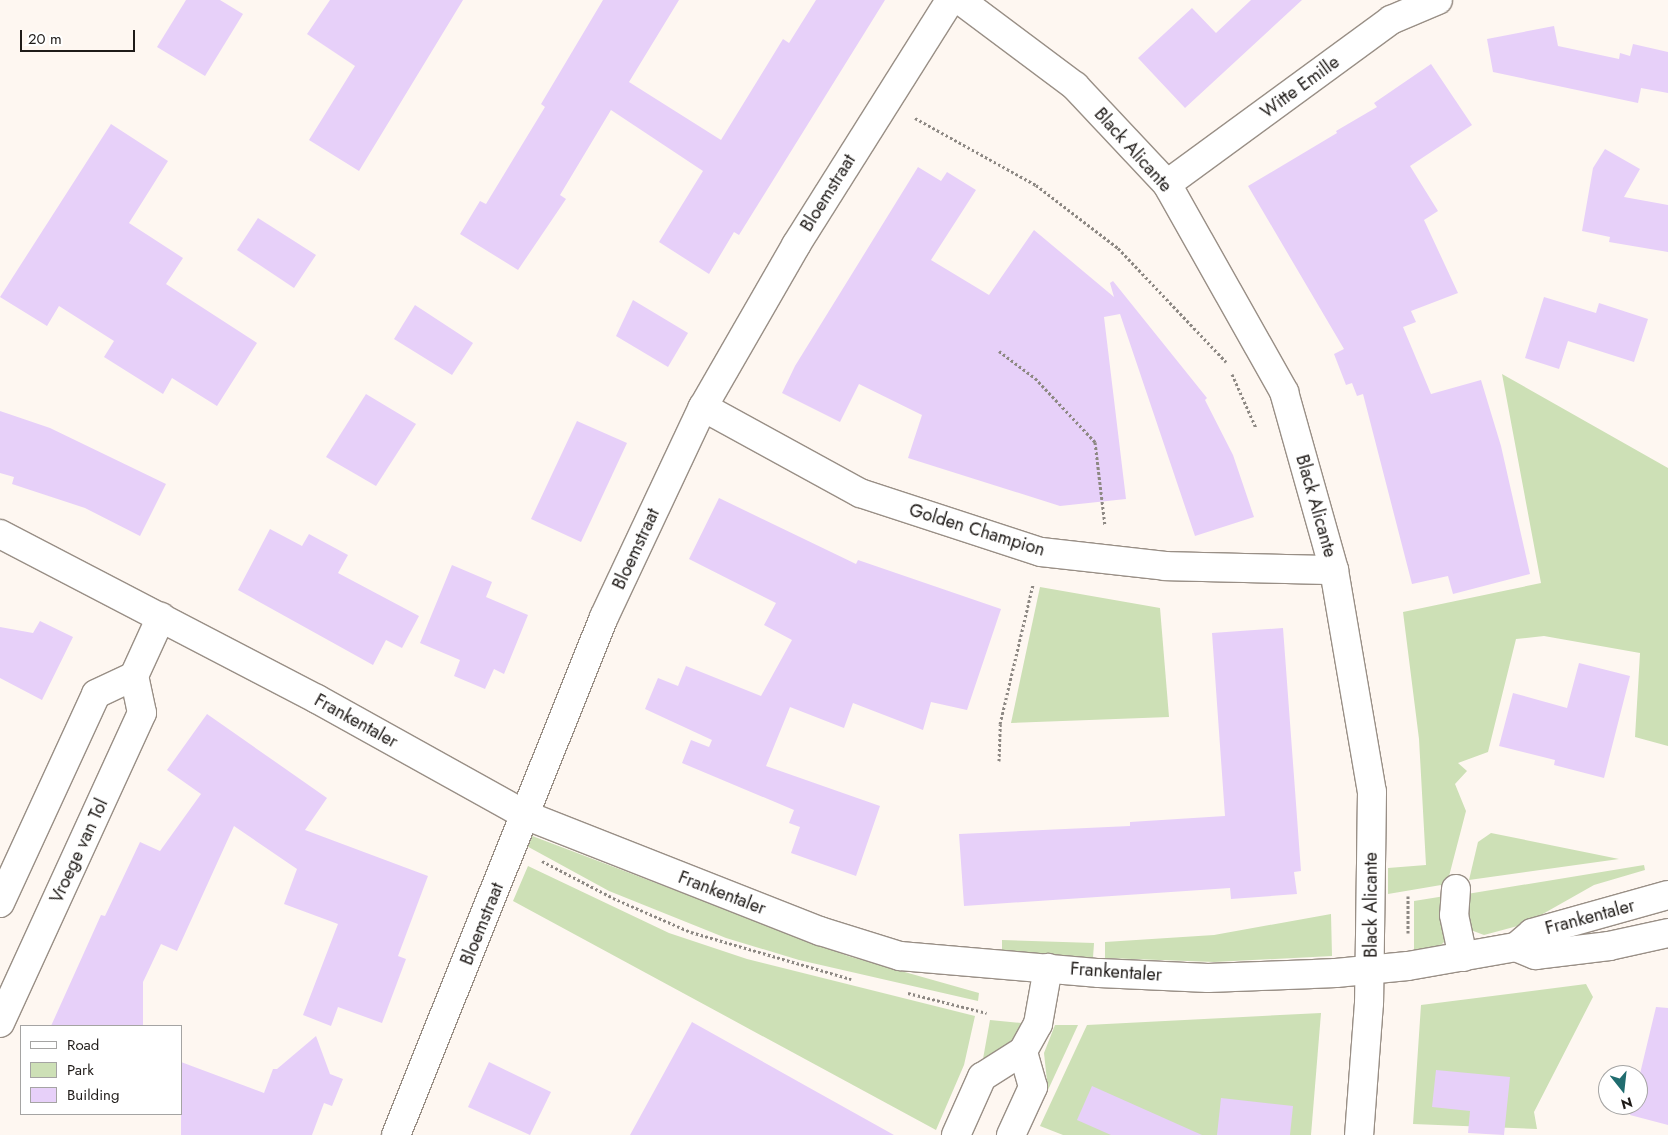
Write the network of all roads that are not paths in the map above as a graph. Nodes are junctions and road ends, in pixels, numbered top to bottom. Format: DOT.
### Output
graph roads {
  1 [pos="950,0"];
  2 [pos="960,0"];
  3 [pos="1438,0"];
  4 [pos="1167,184"];
  5 [pos="704,407"];
  6 [pos="0,534"];
  7 [pos="1334,570"];
  8 [pos="161,617"];
  9 [pos="134,676"];
  10 [pos="525,815"];
  11 [pos="1456,889"];
  12 [pos="1668,895"];
  13 [pos="0,903"];
  14 [pos="1668,933"];
  15 [pos="1516,947"];
  16 [pos="1463,957"];
  17 [pos="1048,968"];
  18 [pos="1370,969"];
  19 [pos="0,1023"];
  20 [pos="1023,1051"];
  21 [pos="396,1135"];
  22 [pos="956,1135"];
  23 [pos="1011,1135"];
  24 [pos="1359,1135"];
  1 -- 5 [label="street, Bloemstraat"];
  2 -- 4 [label="street, Black Alicante"];
  3 -- 4 [label="street, Witte Emille"];
  4 -- 7 [label="street, Black Alicante"];
  5 -- 7 [label="street, Golden Champion"];
  5 -- 10 [label="street, Bloemstraat"];
  6 -- 8 [label="street, Frankentaler"];
  7 -- 18 [label="street, Black Alicante"];
  8 -- 9 [label="street"];
  8 -- 10 [label="street, Frankentaler"];
  9 -- 13 [label="street"];
  9 -- 19 [label="street, Vroege van Tol"];
  10 -- 17 [label="street, Frankentaler"];
  10 -- 21 [label="street, Bloemstraat"];
  11 -- 16 [label="street"];
  12 -- 15 [label="street, Frankentaler"];
  14 -- 15 [label="street, Frankentaler"];
  15 -- 16 [label="street, Frankentaler"];
  16 -- 18 [label="street, Frankentaler"];
  17 -- 18 [label="street, Frankentaler"];
  17 -- 20 [label="street"];
  18 -- 24 [label="street, Black Alicante"];
  20 -- 22 [label="street"];
  20 -- 23 [label="street"];
}
